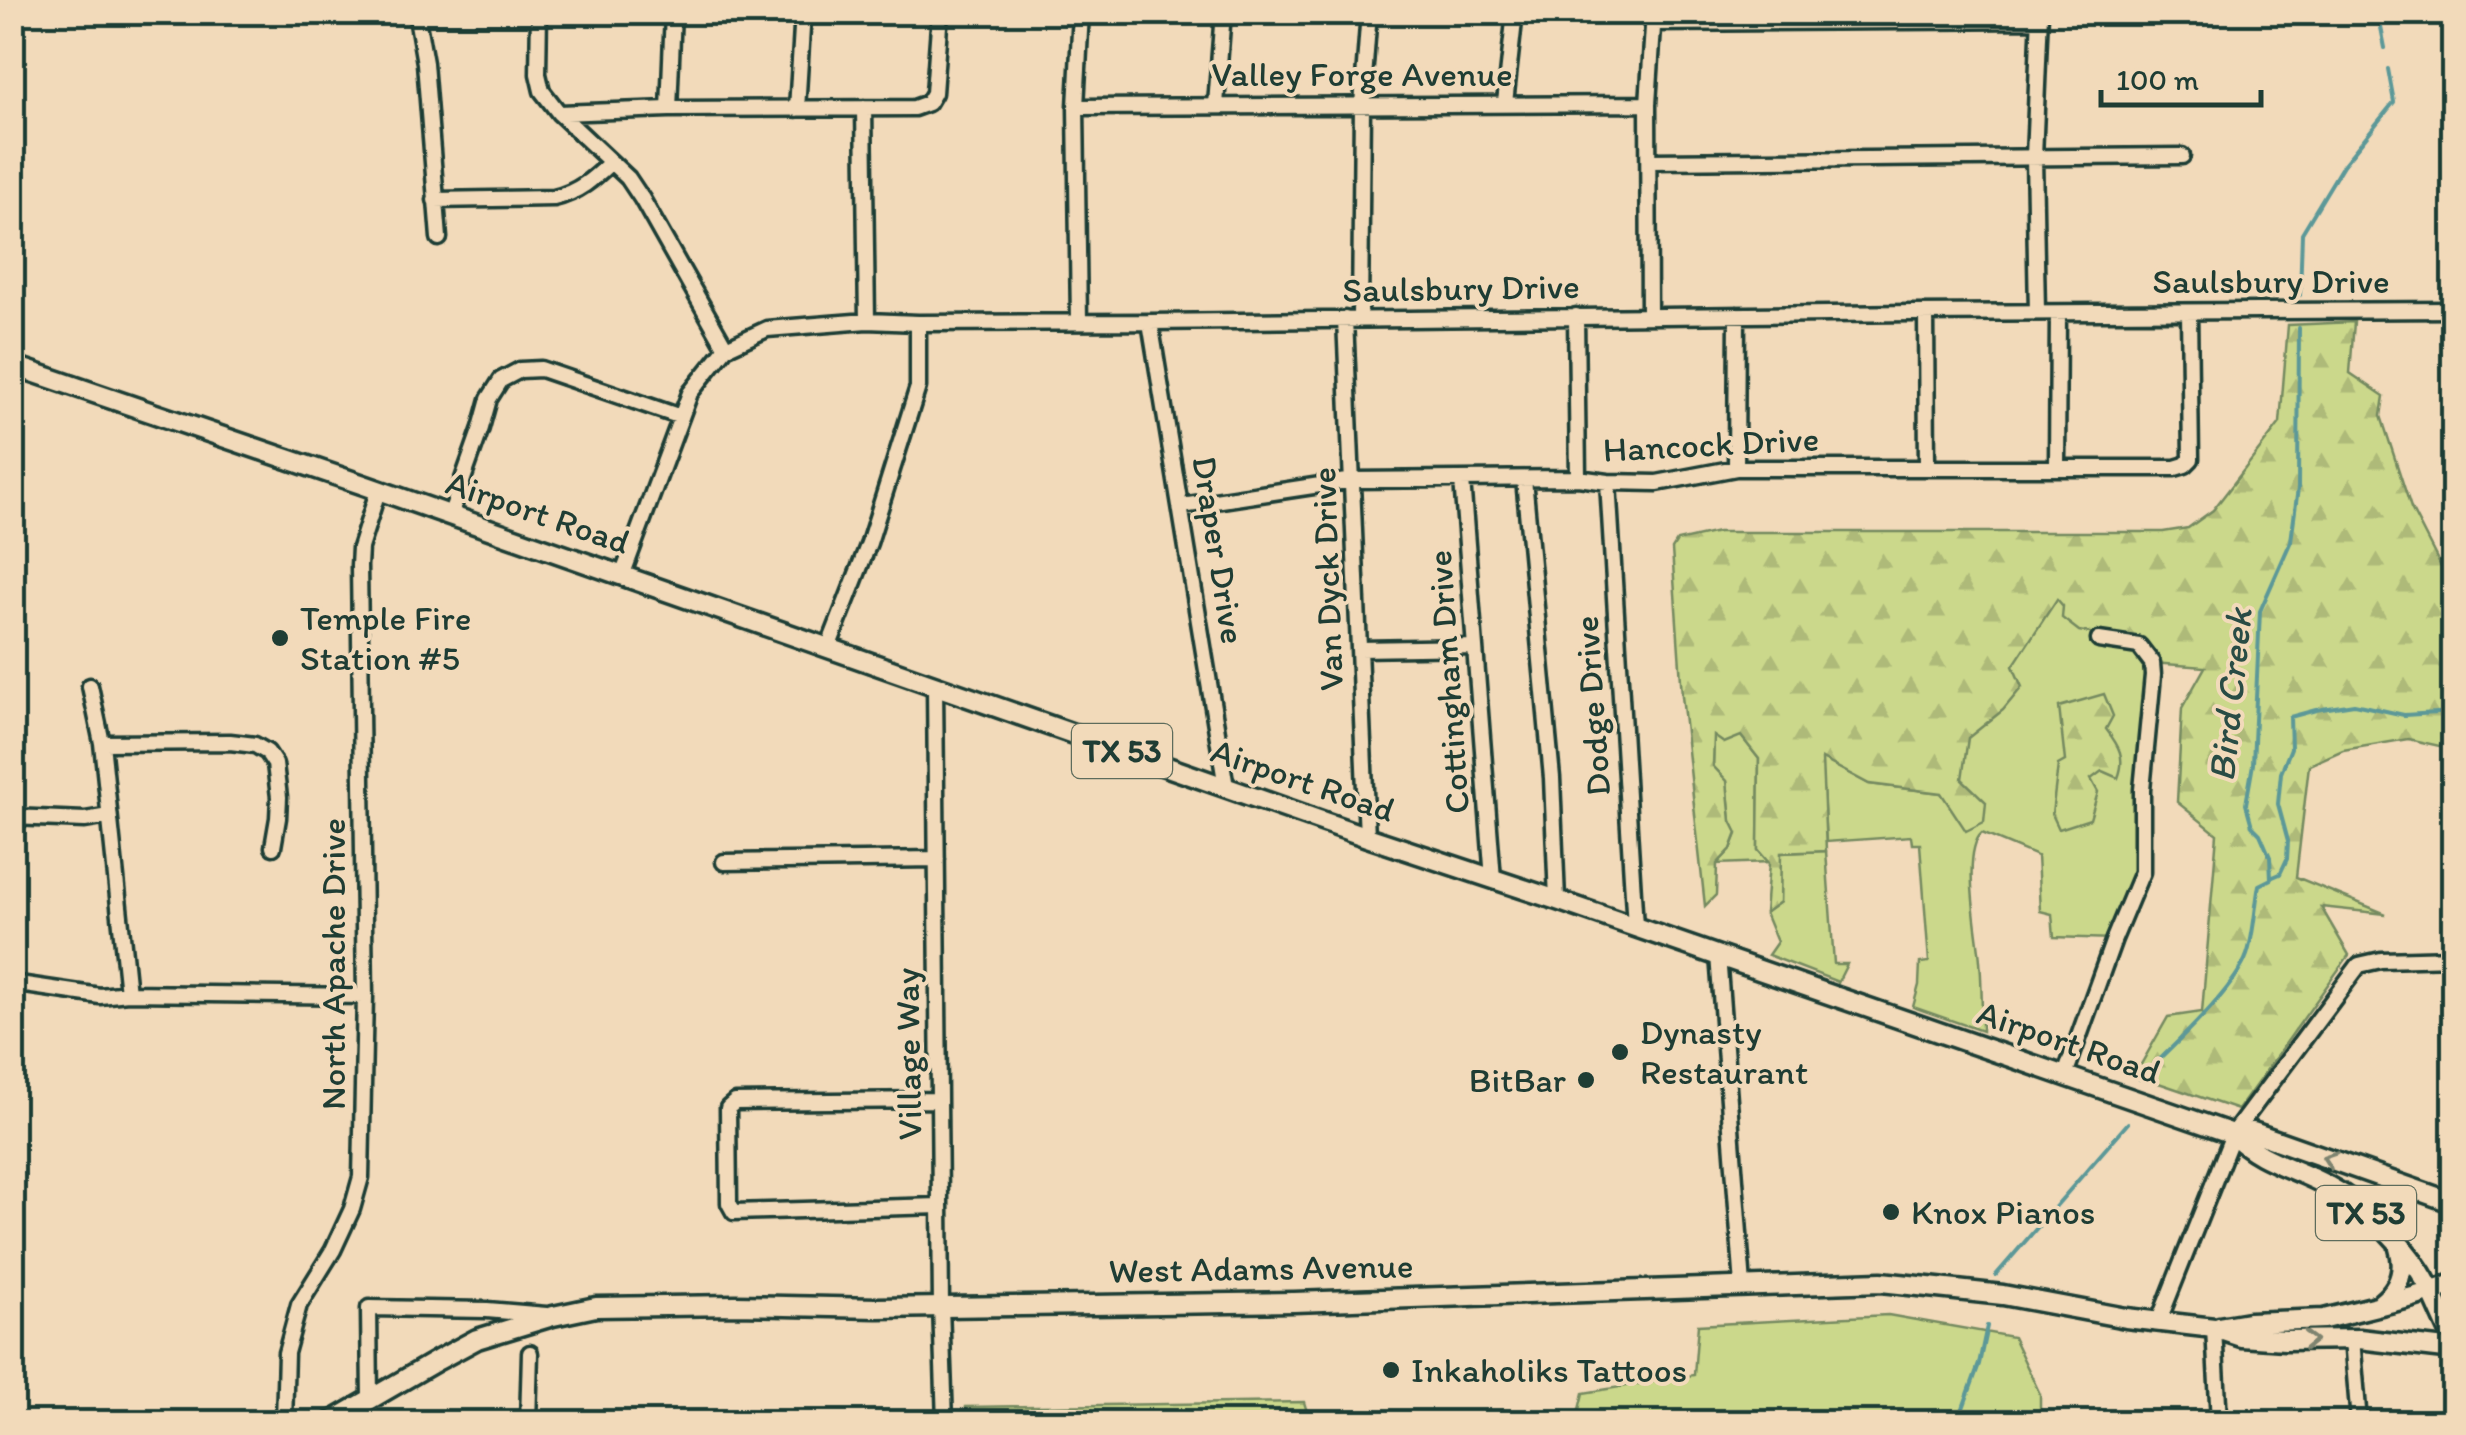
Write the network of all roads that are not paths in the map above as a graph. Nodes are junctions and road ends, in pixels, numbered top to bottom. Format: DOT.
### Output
graph roads {
  1 [pos="672,12"];
  2 [pos="802,12"];
  3 [pos="940,12"];
  4 [pos="1082,12"];
  5 [pos="1223,12"];
  6 [pos="1369,12"];
  7 [pos="1514,12"];
  8 [pos="416,14"];
  9 [pos="539,14"];
  10 [pos="2040,16"];
  11 [pos="1653,18"];
  12 [pos="1506,103"];
  13 [pos="1362,104"];
  14 [pos="1648,104"];
  15 [pos="1216,105"];
  16 [pos="1076,107"];
  17 [pos="670,108"];
  18 [pos="797,108"];
  19 [pos="864,108"];
  20 [pos="559,113"];
  21 [pos="2182,156"];
  22 [pos="2034,157"];
  23 [pos="1650,161"];
  24 [pos="611,162"];
  25 [pos="435,200"];
  26 [pos="439,238"];
  27 [pos="2454,310"];
  28 [pos="2037,312"];
  29 [pos="2189,312"];
  30 [pos="1926,313"];
  31 [pos="2058,313"];
  32 [pos="1737,315"];
  33 [pos="1576,316"];
  34 [pos="1649,316"];
  35 [pos="1353,319"];
  36 [pos="867,321"];
  37 [pos="1079,321"];
  38 [pos="1150,322"];
  39 [pos="918,323"];
  40 [pos="726,348"];
  41 [pos="12,366"];
  42 [pos="681,417"];
  43 [pos="2058,467"];
  44 [pos="1736,468"];
  45 [pos="1927,468"];
  46 [pos="1578,478"];
  47 [pos="1524,479"];
  48 [pos="1354,480"];
  49 [pos="1462,480"];
  50 [pos="1608,482"];
  51 [pos="378,491"];
  52 [pos="1182,506"];
  53 [pos="450,516"];
  54 [pos="622,576"];
  55 [pos="2099,640"];
  56 [pos="1475,647"];
  57 [pos="828,648"];
  58 [pos="1360,648"];
  59 [pos="90,686"];
  60 [pos="935,686"];
  61 [pos="102,743"];
  62 [pos="1226,788"];
  63 [pos="109,816"];
  64 [pos="12,817"];
  65 [pos="1367,836"];
  66 [pos="274,847"];
  67 [pos="937,858"];
  68 [pos="724,862"];
  69 [pos="1493,879"];
  70 [pos="1558,900"];
  71 [pos="1635,927"];
  72 [pos="1718,955"];
  73 [pos="2454,958"];
  74 [pos="12,982"];
  75 [pos="128,993"];
  76 [pos="365,996"];
  77 [pos="2065,1076"];
  78 [pos="939,1100"];
  79 [pos="2233,1134"];
  80 [pos="2454,1203"];
  81 [pos="940,1206"];
  82 [pos="2397,1242"];
  83 [pos="2454,1284"];
  84 [pos="1743,1286"];
  85 [pos="2431,1291"];
  86 [pos="941,1306"];
  87 [pos="2372,1307"];
  88 [pos="553,1316"];
  89 [pos="2158,1323"];
  90 [pos="2214,1328"];
  91 [pos="2352,1339"];
  92 [pos="2454,1342"];
  93 [pos="2454,1350"];
  94 [pos="530,1353"];
  95 [pos="370,1400"];
  96 [pos="284,1422"];
  97 [pos="332,1422"];
  98 [pos="528,1422"];
  99 [pos="945,1422"];
  100 [pos="2219,1422"];
  101 [pos="2358,1422"];
  1 -- 17 [label="street"];
  2 -- 18 [label="street"];
  3 -- 19 [label="street"];
  4 -- 16 [label="street"];
  5 -- 15 [label="street"];
  6 -- 13 [label="street, Van Dyck Drive"];
  7 -- 12 [label="street"];
  8 -- 9 [label="street"];
  8 -- 25 [label="street"];
  9 -- 20 [label="street"];
  10 -- 11 [label="street"];
  10 -- 22 [label="street"];
  11 -- 14 [label="street"];
  12 -- 13 [label="street, Valley Forge Avenue"];
  12 -- 14 [label="street, Valley Forge Avenue"];
  13 -- 15 [label="street, Valley Forge Avenue"];
  13 -- 35 [label="street, Van Dyck Drive"];
  14 -- 23 [label="street"];
  15 -- 16 [label="street, Valley Forge Avenue"];
  16 -- 37 [label="street"];
  17 -- 18 [label="street"];
  17 -- 20 [label="street"];
  18 -- 19 [label="street"];
  19 -- 36 [label="street"];
  20 -- 24 [label="street"];
  21 -- 22 [label="street"];
  22 -- 23 [label="street"];
  22 -- 28 [label="street"];
  23 -- 34 [label="street"];
  24 -- 25 [label="street"];
  24 -- 40 [label="street"];
  25 -- 26 [label="street"];
  27 -- 29 [label="street, Saulsbury Drive"];
  28 -- 30 [label="street, Saulsbury Drive"];
  28 -- 31 [label="street, Saulsbury Drive"];
  29 -- 31 [label="street, Saulsbury Drive"];
  29 -- 43 [label="street, Hancock Drive"];
  30 -- 32 [label="street, Saulsbury Drive"];
  30 -- 45 [label="street"];
  31 -- 43 [label="street"];
  32 -- 34 [label="street, Saulsbury Drive"];
  32 -- 44 [label="street"];
  33 -- 34 [label="street, Saulsbury Drive"];
  33 -- 35 [label="street, Saulsbury Drive"];
  33 -- 46 [label="street"];
  35 -- 38 [label="street, Saulsbury Drive"];
  35 -- 48 [label="street, Van Dyck Drive"];
  36 -- 39 [label="street, Saulsbury Drive"];
  36 -- 40 [label="street, Saulsbury Drive"];
  37 -- 38 [label="street, Saulsbury Drive"];
  37 -- 39 [label="street, Saulsbury Drive"];
  38 -- 52 [label="street, Draper Drive"];
  39 -- 57 [label="street"];
  40 -- 42 [label="street, Saulsbury Drive"];
  41 -- 51 [label="main road, Airport Road / TX 53"];
  42 -- 53 [label="street"];
  42 -- 54 [label="street, Saulsbury Drive"];
  43 -- 45 [label="street, Hancock Drive"];
  44 -- 45 [label="street, Hancock Drive"];
  44 -- 50 [label="street, Hancock Drive"];
  46 -- 47 [label="street, Hancock Drive"];
  46 -- 50 [label="street, Hancock Drive"];
  47 -- 49 [label="street, Hancock Drive"];
  47 -- 70 [label="street"];
  48 -- 49 [label="street, Hancock Drive"];
  48 -- 52 [label="street, Hancock Drive"];
  48 -- 58 [label="street, Van Dyck Drive"];
  49 -- 56 [label="street, Cottingham Drive"];
  50 -- 71 [label="street, Dodge Drive"];
  51 -- 53 [label="main road, Airport Road / TX 53"];
  51 -- 76 [label="street, North Apache Drive"];
  52 -- 62 [label="street, Draper Drive"];
  53 -- 54 [label="main road, Airport Road / TX 53"];
  54 -- 57 [label="main road, Airport Road / TX 53"];
  55 -- 77 [label="street"];
  56 -- 58 [label="street"];
  56 -- 69 [label="street, Cottingham Drive"];
  57 -- 60 [label="main road, Airport Road / TX 53"];
  58 -- 65 [label="street, Van Dyck Drive"];
  59 -- 61 [label="street"];
  60 -- 62 [label="main road, Airport Road / TX 53"];
  60 -- 67 [label="street, Village Way"];
  61 -- 63 [label="street"];
  61 -- 66 [label="street"];
  62 -- 65 [label="main road, Airport Road / TX 53"];
  63 -- 64 [label="street"];
  63 -- 75 [label="street"];
  65 -- 69 [label="main road, Airport Road / TX 53"];
  67 -- 68 [label="street"];
  67 -- 78 [label="street, Village Way"];
  69 -- 70 [label="main road, Airport Road / TX 53"];
  70 -- 71 [label="main road, Airport Road / TX 53"];
  71 -- 72 [label="main road, Airport Road / TX 53"];
  72 -- 77 [label="main road, Airport Road / TX 53"];
  72 -- 84 [label="street"];
  73 -- 79 [label="street"];
  74 -- 75 [label="street"];
  75 -- 76 [label="street"];
  76 -- 96 [label="street, North Apache Drive"];
  77 -- 79 [label="main road, Airport Road / TX 53"];
  78 -- 81 [label="street, Village Way"];
  78 -- 81 [label="street"];
  80 -- 79 [label="main road, Airport Road / TX 53, one-way"];
  79 -- 82 [label="main road, Airport Road / TX 53"];
  79 -- 89 [label="street"];
  81 -- 86 [label="street, Village Way"];
  82 -- 85 [label="main road, Airport Road / TX 53"];
  82 -- 87 [label="main road"];
  83 -- 85 [label="main road"];
  84 -- 86 [label="main road, West Adams Avenue"];
  84 -- 89 [label="main road, West Adams Avenue"];
  85 -- 87 [label="main road, West Adams Avenue"];
  85 -- 92 [label="main road, Airport Road / TX 53"];
  86 -- 88 [label="main road, West Adams Avenue"];
  86 -- 99 [label="street, Village Way"];
  87 -- 90 [label="main road, West Adams Avenue"];
  88 -- 95 [label="main road, West Adams Avenue"];
  88 -- 95 [label="street"];
  89 -- 90 [label="main road, West Adams Avenue"];
  90 -- 91 [label="main road, West Adams Avenue, one-way"];
  90 -- 100 [label="street"];
  91 -- 93 [label="main road, West Adams Avenue"];
  91 -- 101 [label="street"];
  94 -- 98 [label="street"];
  95 -- 97 [label="main road, West Adams Avenue"];
}
